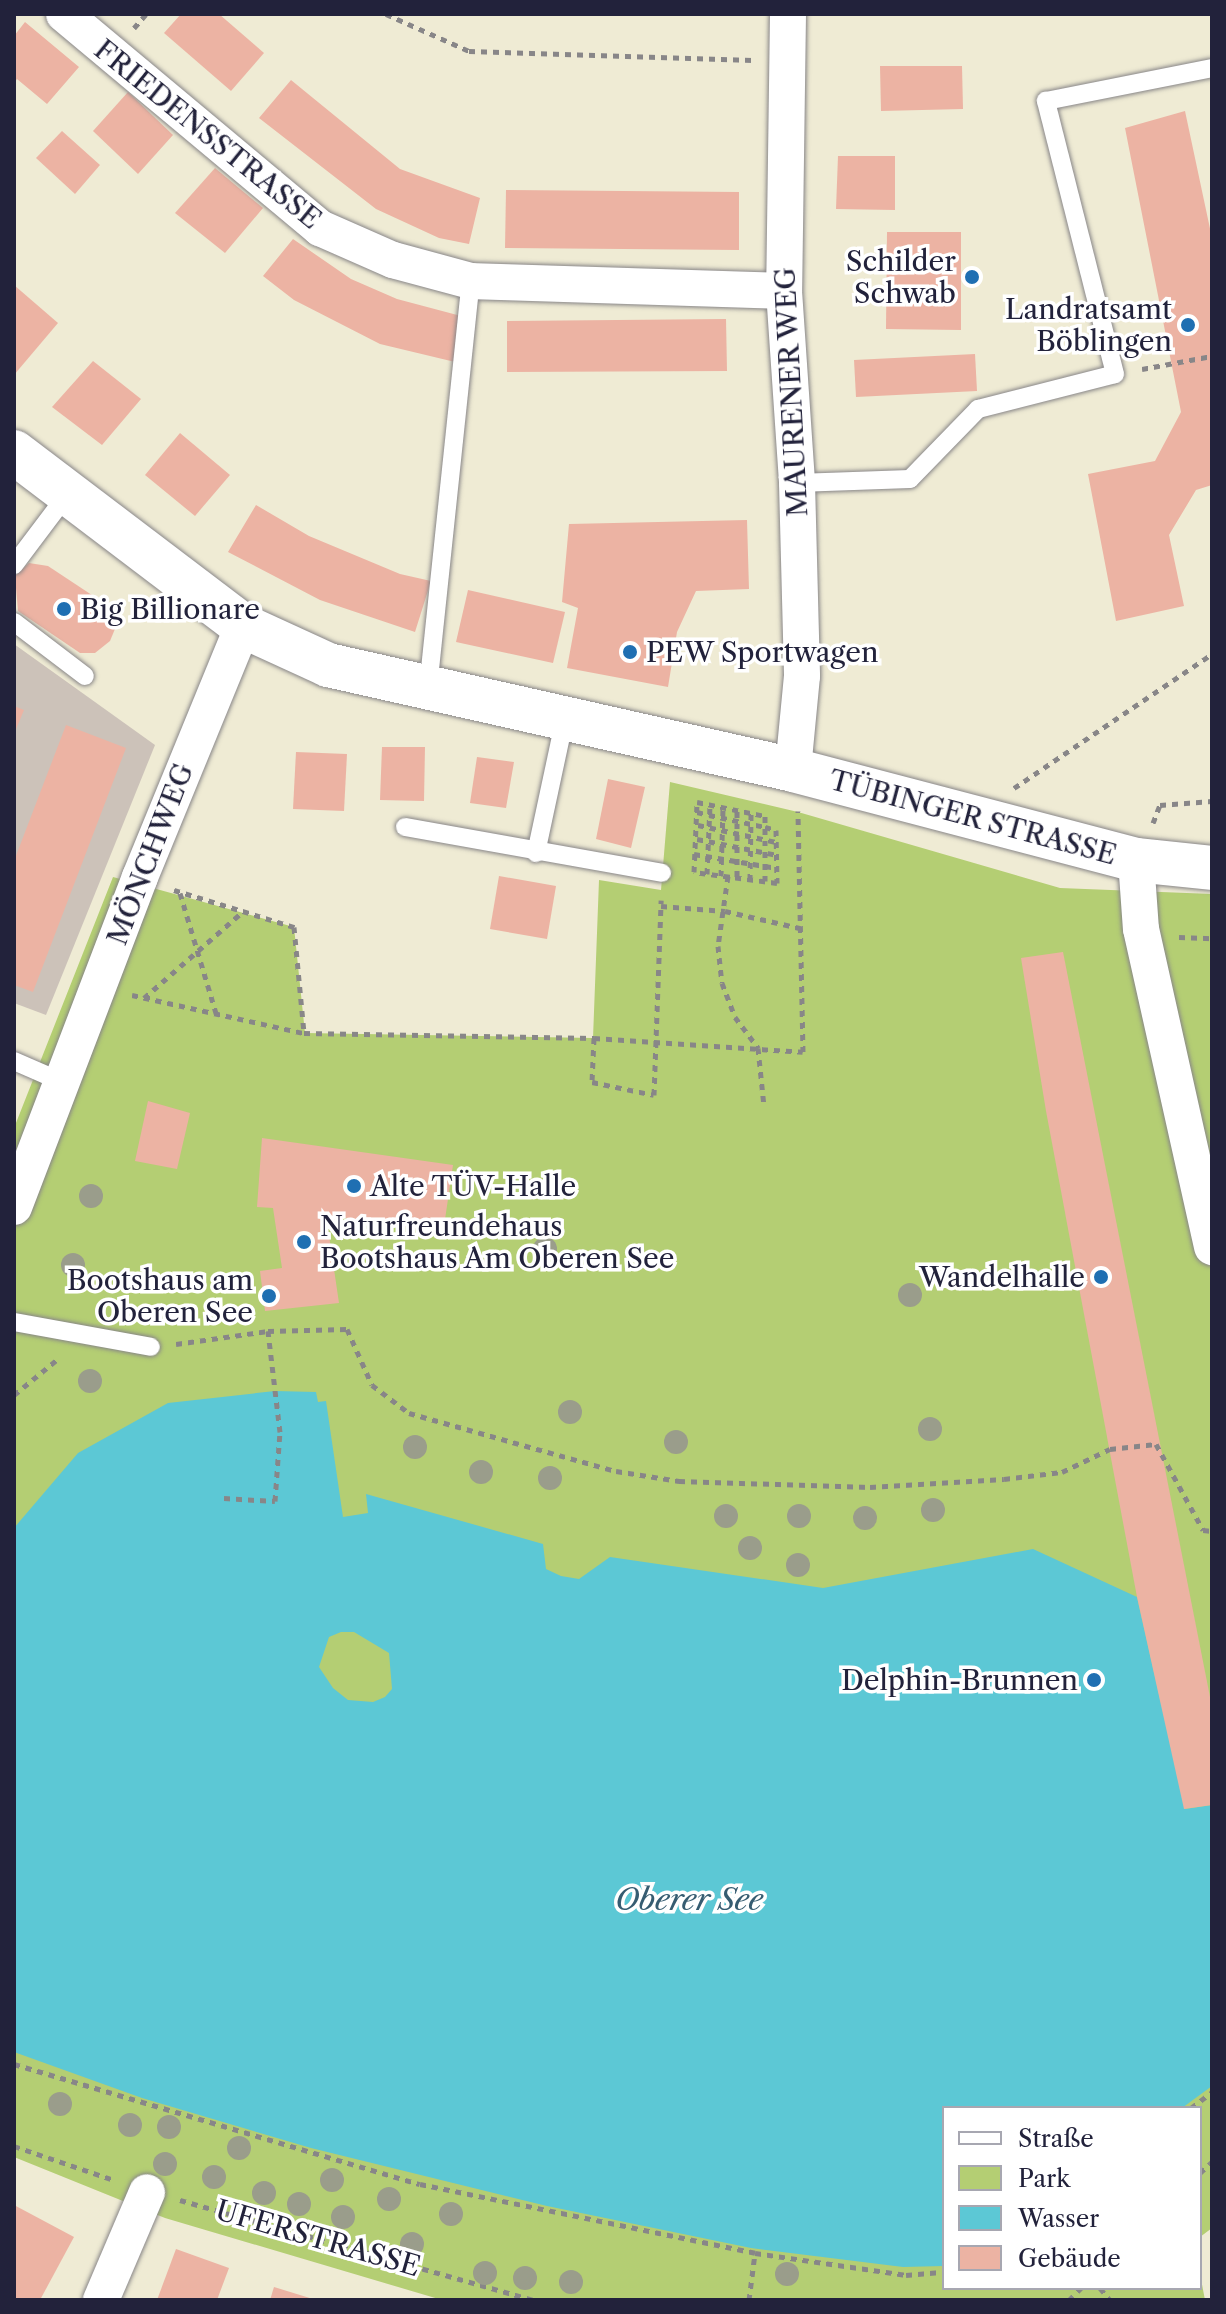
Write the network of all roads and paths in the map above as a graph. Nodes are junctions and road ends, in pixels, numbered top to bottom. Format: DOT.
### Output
graph roads {
  1 [pos="64,14"];
  2 [pos="386,14"];
  3 [pos="788,14"];
  4 [pos="786,61"];
  5 [pos="1212,68"];
  6 [pos="471,281"];
  7 [pos="784,291"];
  8 [pos="1212,356"];
  9 [pos="1115,374"];
  10 [pos="14,452"];
  11 [pos="797,483"];
  12 [pos="66,496"];
  13 [pos="14,565"];
  14 [pos="14,622"];
  15 [pos="243,626"];
  16 [pos="1212,654"];
  17 [pos="85,676"];
  18 [pos="427,689"];
  19 [pos="564,722"];
  20 [pos="793,770"];
  21 [pos="1212,801"];
  22 [pos="710,805"];
  23 [pos="1160,805"];
  24 [pos="723,808"];
  25 [pos="737,810"];
  26 [pos="697,812"];
  27 [pos="751,813"];
  28 [pos="709,815"];
  29 [pos="723,818"];
  30 [pos="737,821"];
  31 [pos="751,824"];
  32 [pos="698,825"];
  33 [pos="1002,826"];
  34 [pos="405,827"];
  35 [pos="709,827"];
  36 [pos="765,827"];
  37 [pos="723,830"];
  38 [pos="737,833"];
  39 [pos="751,836"];
  40 [pos="697,839"];
  41 [pos="765,840"];
  42 [pos="708,841"];
  43 [pos="776,842"];
  44 [pos="722,844"];
  45 [pos="737,847"];
  46 [pos="1212,848"];
  47 [pos="750,849"];
  48 [pos="765,852"];
  49 [pos="536,853"];
  50 [pos="694,854"];
  51 [pos="777,855"];
  52 [pos="707,856"];
  53 [pos="721,858"];
  54 [pos="1136,860"];
  55 [pos="737,861"];
  56 [pos="750,863"];
  57 [pos="765,866"];
  58 [pos="777,868"];
  59 [pos="1212,868"];
  60 [pos="662,873"];
  61 [pos="707,874"];
  62 [pos="721,876"];
  63 [pos="728,876"];
  64 [pos="140,877"];
  65 [pos="737,878"];
  66 [pos="750,880"];
  67 [pos="765,881"];
  68 [pos="180,893"];
  69 [pos="661,906"];
  70 [pos="725,911"];
  71 [pos="242,912"];
  72 [pos="804,929"];
  73 [pos="199,952"];
  74 [pos="100,983"];
  75 [pos="143,999"];
  76 [pos="217,1016"];
  77 [pos="304,1033"];
  78 [pos="594,1038"];
  79 [pos="657,1043"];
  80 [pos="758,1048"];
  81 [pos="14,1061"];
  82 [pos="62,1082"];
  83 [pos="764,1106"];
  84 [pos="14,1207"];
  85 [pos="1212,1247"];
  86 [pos="14,1322"];
  87 [pos="268,1331"];
  88 [pos="84,1337"];
  89 [pos="151,1347"];
  90 [pos="14,1395"];
  91 [pos="224,1498"];
  92 [pos="1212,1531"];
  93 [pos="14,2064"];
  94 [pos="1212,2092"];
  95 [pos="1194,2106"];
  96 [pos="14,2146"];
  97 [pos="147,2192"];
  98 [pos="755,2253"];
  99 [pos="942,2272"];
  100 [pos="101,2300"];
  101 [pos="534,2300"];
  102 [pos="749,2300"];
  1 -- 6 [label="street, FRIEDENSSTRASSE"];
  2 -- 4 [label="path"];
  3 -- 4 [label="street, MAURENER WEG"];
  4 -- 7 [label="street, MAURENER WEG"];
  5 -- 9 [label="lane"];
  6 -- 7 [label="street, FRIEDENSSTRASSE"];
  6 -- 18 [label="lane"];
  7 -- 11 [label="street, MAURENER WEG"];
  8 -- 9 [label="path"];
  9 -- 11 [label="lane"];
  10 -- 12 [label="main road, TÜBINGER STRASSE"];
  11 -- 20 [label="street, MAURENER WEG"];
  12 -- 13 [label="lane"];
  12 -- 15 [label="main road, TÜBINGER STRASSE"];
  14 -- 17 [label="lane"];
  15 -- 18 [label="main road, TÜBINGER STRASSE"];
  15 -- 64 [label="street, MÖNCHWEG"];
  16 -- 33 [label="path"];
  18 -- 19 [label="main road, TÜBINGER STRASSE"];
  19 -- 20 [label="main road, TÜBINGER STRASSE"];
  19 -- 49 [label="lane"];
  20 -- 33 [label="main road, TÜBINGER STRASSE"];
  20 -- 72 [label="path"];
  21 -- 23 [label="path"];
  22 -- 24 [label="path"];
  22 -- 26 [label="path"];
  22 -- 28 [label="path"];
  24 -- 25 [label="path"];
  24 -- 29 [label="path"];
  25 -- 27 [label="path"];
  25 -- 30 [label="path"];
  26 -- 28 [label="path"];
  26 -- 32 [label="path"];
  27 -- 31 [label="path"];
  27 -- 36 [label="path"];
  28 -- 29 [label="path"];
  28 -- 35 [label="path"];
  29 -- 30 [label="path"];
  29 -- 37 [label="path"];
  30 -- 31 [label="path"];
  30 -- 38 [label="path"];
  31 -- 36 [label="path"];
  31 -- 39 [label="path"];
  32 -- 35 [label="path"];
  32 -- 40 [label="path"];
  33 -- 54 [label="main road, TÜBINGER STRASSE"];
  34 -- 49 [label="lane"];
  35 -- 37 [label="path"];
  35 -- 42 [label="path"];
  36 -- 41 [label="path"];
  36 -- 43 [label="path"];
  37 -- 38 [label="path"];
  37 -- 44 [label="path"];
  38 -- 39 [label="path"];
  38 -- 45 [label="path"];
  39 -- 41 [label="path"];
  39 -- 47 [label="path"];
  40 -- 42 [label="path"];
  40 -- 50 [label="path"];
  41 -- 43 [label="path"];
  41 -- 48 [label="path"];
  42 -- 44 [label="path"];
  42 -- 52 [label="path"];
  43 -- 51 [label="path"];
  44 -- 45 [label="path"];
  44 -- 53 [label="path"];
  45 -- 47 [label="path"];
  45 -- 55 [label="path"];
  46 -- 54 [label="main road"];
  47 -- 48 [label="path"];
  47 -- 56 [label="path"];
  48 -- 51 [label="path"];
  48 -- 57 [label="path"];
  49 -- 60 [label="lane"];
  50 -- 52 [label="path"];
  50 -- 61 [label="path"];
  51 -- 58 [label="path"];
  52 -- 53 [label="path"];
  52 -- 61 [label="path"];
  53 -- 55 [label="path"];
  53 -- 62 [label="path"];
  54 -- 59 [label="main road"];
  54 -- 85 [label="street, TÜBINGER STRASSE"];
  55 -- 56 [label="path"];
  55 -- 65 [label="path"];
  56 -- 57 [label="path"];
  56 -- 66 [label="path"];
  57 -- 58 [label="path"];
  57 -- 67 [label="path"];
  58 -- 67 [label="path"];
  60 -- 69 [label="path"];
  61 -- 62 [label="path"];
  62 -- 63 [label="path"];
  63 -- 65 [label="path"];
  63 -- 70 [label="path"];
  64 -- 68 [label="path"];
  64 -- 74 [label="street, MÖNCHWEG"];
  65 -- 66 [label="path"];
  66 -- 67 [label="path"];
  68 -- 71 [label="path"];
  68 -- 73 [label="path"];
  69 -- 70 [label="path"];
  69 -- 79 [label="path"];
  70 -- 72 [label="path"];
  70 -- 80 [label="path"];
  71 -- 73 [label="path"];
  71 -- 77 [label="path"];
  72 -- 80 [label="path"];
  73 -- 75 [label="path"];
  73 -- 76 [label="path"];
  74 -- 75 [label="path"];
  74 -- 82 [label="street, MÖNCHWEG"];
  75 -- 76 [label="path"];
  76 -- 77 [label="path"];
  77 -- 78 [label="path"];
  78 -- 79 [label="path"];
  78 -- 79 [label="path"];
  79 -- 80 [label="path"];
  80 -- 83 [label="path"];
  81 -- 82 [label="lane"];
  82 -- 84 [label="street, MÖNCHWEG"];
  86 -- 88 [label="lane"];
  87 -- 89 [label="path"];
  87 -- 91 [label="path"];
  87 -- 92 [label="path"];
  88 -- 89 [label="lane"];
  88 -- 90 [label="path"];
  93 -- 98 [label="path"];
  94 -- 95 [label="path"];
  96 -- 97 [label="path, UFERSTRASSE"];
  97 -- 100 [label="street"];
  97 -- 101 [label="path, UFERSTRASSE"];
  98 -- 99 [label="path"];
  98 -- 102 [label="path"];
}
